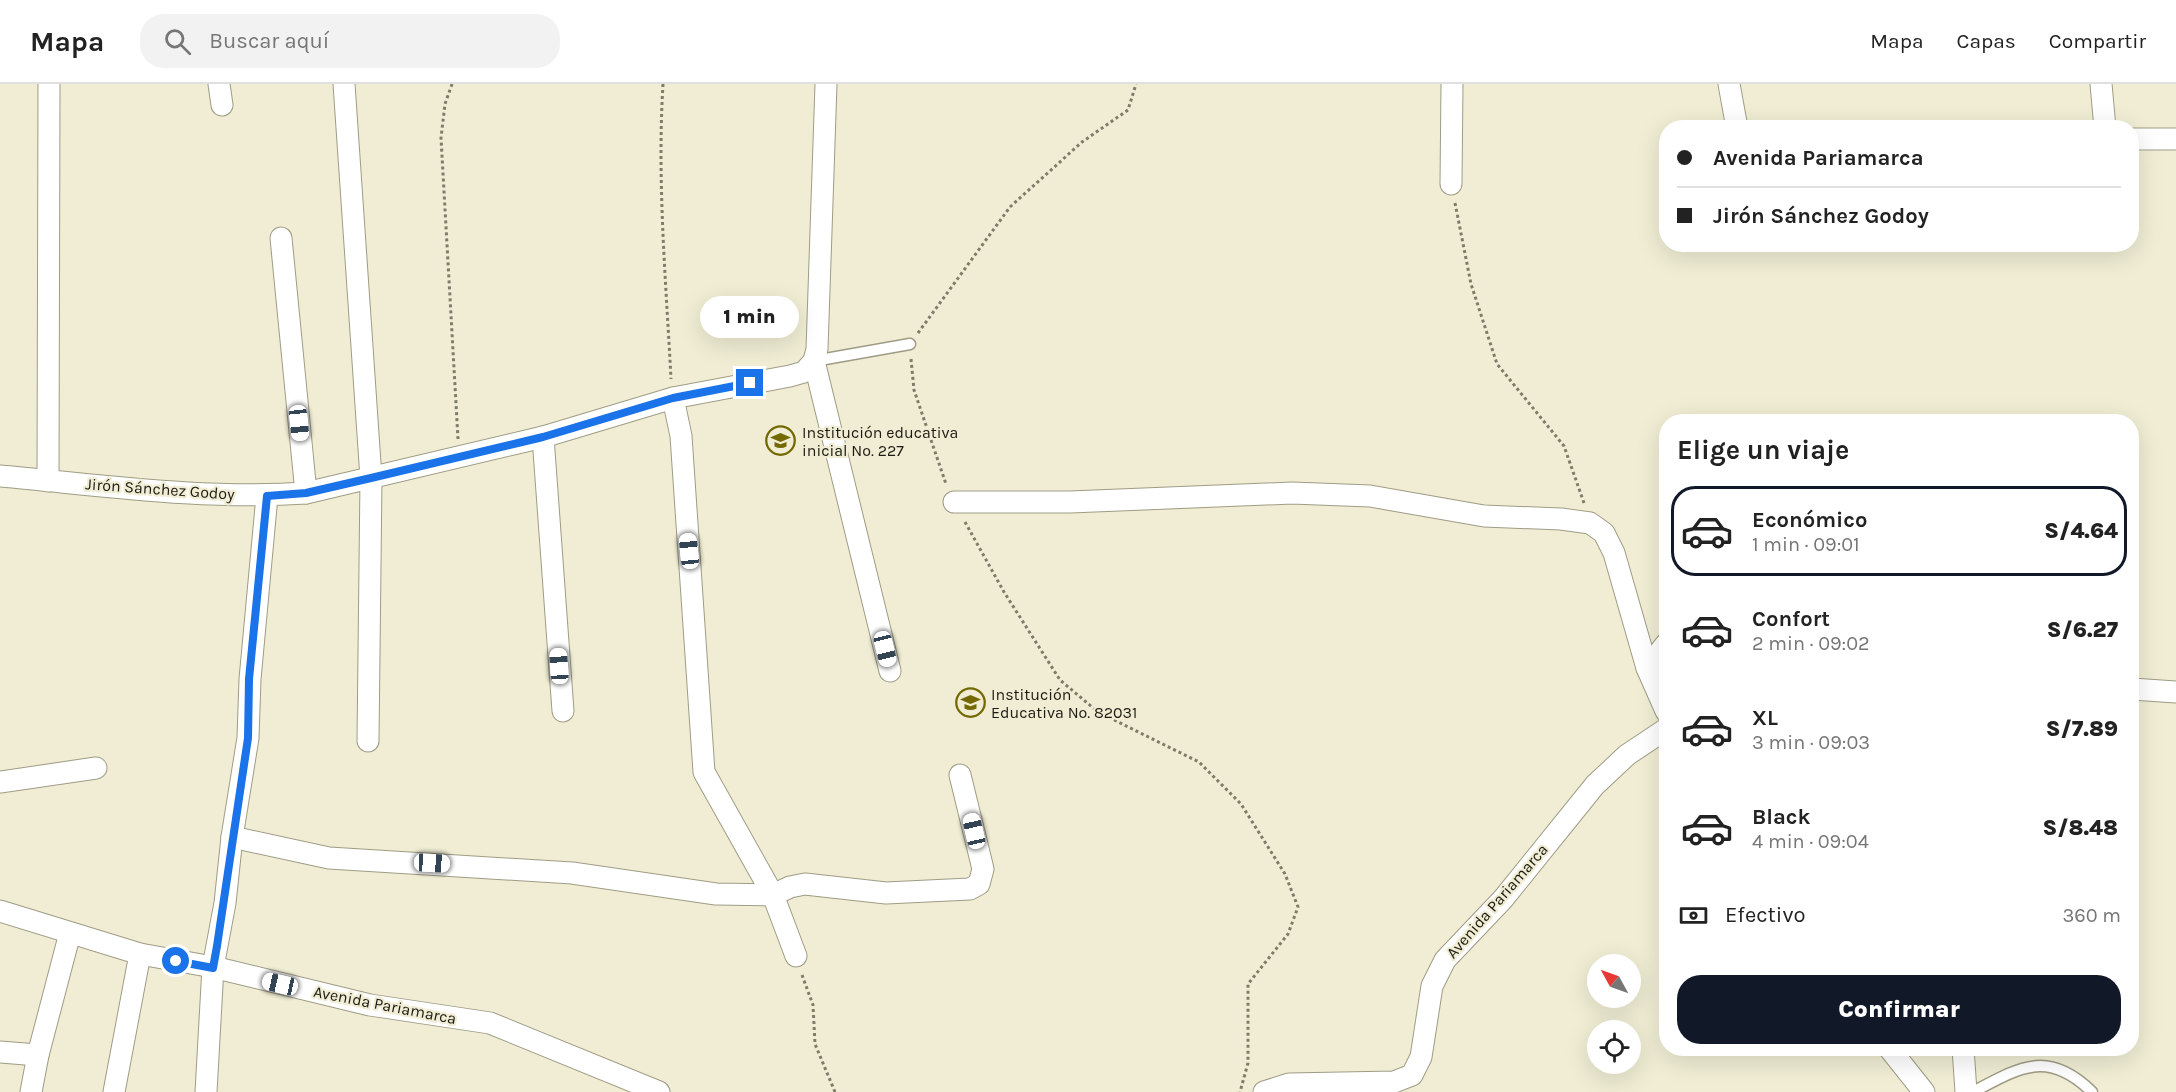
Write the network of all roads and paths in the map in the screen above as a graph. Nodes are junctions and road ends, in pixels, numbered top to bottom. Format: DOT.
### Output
graph roads {
  1 [pos="49,84"];
  2 [pos="219,84"];
  3 [pos="344,84"];
  4 [pos="452,84"];
  5 [pos="663,84"];
  6 [pos="826,84"];
  7 [pos="1136,84"];
  8 [pos="1452,84"];
  9 [pos="1729,84"];
  10 [pos="2101,84"];
  11 [pos="222,105"];
  12 [pos="1736,120"];
  13 [pos="2104,120"];
  14 [pos="2176,139"];
  15 [pos="2139,140"];
  16 [pos="1451,184"];
  17 [pos="281,238"];
  18 [pos="910,344"];
  19 [pos="814,361"];
  20 [pos="673,398"];
  21 [pos="543,437"];
  22 [pos="458,455"];
  23 [pos="0,476"];
  24 [pos="371,478"];
  25 [pos="48,480"];
  26 [pos="306,493"];
  27 [pos="267,496"];
  28 [pos="954,501"];
  29 [pos="1590,523"];
  30 [pos="1659,653"];
  31 [pos="1647,668"];
  32 [pos="890,671"];
  33 [pos="2139,689"];
  34 [pos="2176,692"];
  35 [pos="1659,695"];
  36 [pos="563,711"];
  37 [pos="1659,734"];
  38 [pos="368,741"];
  39 [pos="96,768"];
  40 [pos="960,775"];
  41 [pos="0,782"];
  42 [pos="231,837"];
  43 [pos="773,895"];
  44 [pos="0,911"];
  45 [pos="70,933"];
  46 [pos="140,954"];
  47 [pos="796,956"];
  48 [pos="213,968"];
  49 [pos="0,1052"];
  50 [pos="38,1055"];
  51 [pos="1895,1056"];
  52 [pos="1964,1056"];
  53 [pos="31,1092"];
  54 [pos="114,1092"];
  55 [pos="206,1092"];
  56 [pos="659,1092"];
  57 [pos="835,1092"];
  58 [pos="1240,1092"];
  59 [pos="1264,1092"];
  60 [pos="1924,1092"];
  61 [pos="1966,1092"];
  62 [pos="1973,1092"];
  63 [pos="2092,1092"];
  1 -- 25 [label="street"];
  2 -- 11 [label="street"];
  3 -- 24 [label="street"];
  4 -- 22 [label="path"];
  5 -- 20 [label="path"];
  6 -- 19 [label="street"];
  7 -- 18 [label="path"];
  8 -- 16 [label="street"];
  9 -- 12 [label="street"];
  10 -- 13 [label="street"];
  14 -- 15 [label="street"];
  16 -- 29 [label="path"];
  17 -- 26 [label="street"];
  18 -- 19 [label="lane, Jirón Sánchez Godoy"];
  18 -- 28 [label="path"];
  19 -- 20 [label="street, Jirón Sánchez Godoy"];
  19 -- 32 [label="street"];
  20 -- 21 [label="street, Jirón Sánchez Godoy"];
  20 -- 43 [label="street"];
  21 -- 22 [label="street, Jirón Sánchez Godoy"];
  21 -- 36 [label="street"];
  22 -- 24 [label="street, Jirón Sánchez Godoy"];
  23 -- 25 [label="street, Jirón Sánchez Godoy"];
  24 -- 26 [label="street, Jirón Sánchez Godoy"];
  24 -- 38 [label="street"];
  25 -- 27 [label="street, Jirón Sánchez Godoy"];
  26 -- 27 [label="street, Jirón Sánchez Godoy"];
  27 -- 42 [label="street"];
  28 -- 29 [label="street"];
  28 -- 58 [label="path"];
  29 -- 31 [label="street"];
  30 -- 31 [label="street"];
  31 -- 35 [label="street"];
  33 -- 34 [label="street"];
  37 -- 59 [label="street, Avenida Pariamarca"];
  39 -- 41 [label="street"];
  40 -- 43 [label="street"];
  42 -- 43 [label="street"];
  42 -- 48 [label="street"];
  43 -- 47 [label="street"];
  44 -- 45 [label="street, Avenida Pariamarca"];
  45 -- 46 [label="street, Avenida Pariamarca"];
  45 -- 50 [label="street"];
  46 -- 48 [label="street, Avenida Pariamarca"];
  46 -- 54 [label="street"];
  47 -- 57 [label="path"];
  48 -- 55 [label="street"];
  48 -- 56 [label="street, Avenida Pariamarca"];
  49 -- 50 [label="street"];
  50 -- 53 [label="street"];
  51 -- 60 [label="street"];
  52 -- 61 [label="street"];
  62 -- 63 [label="lane"];
}
